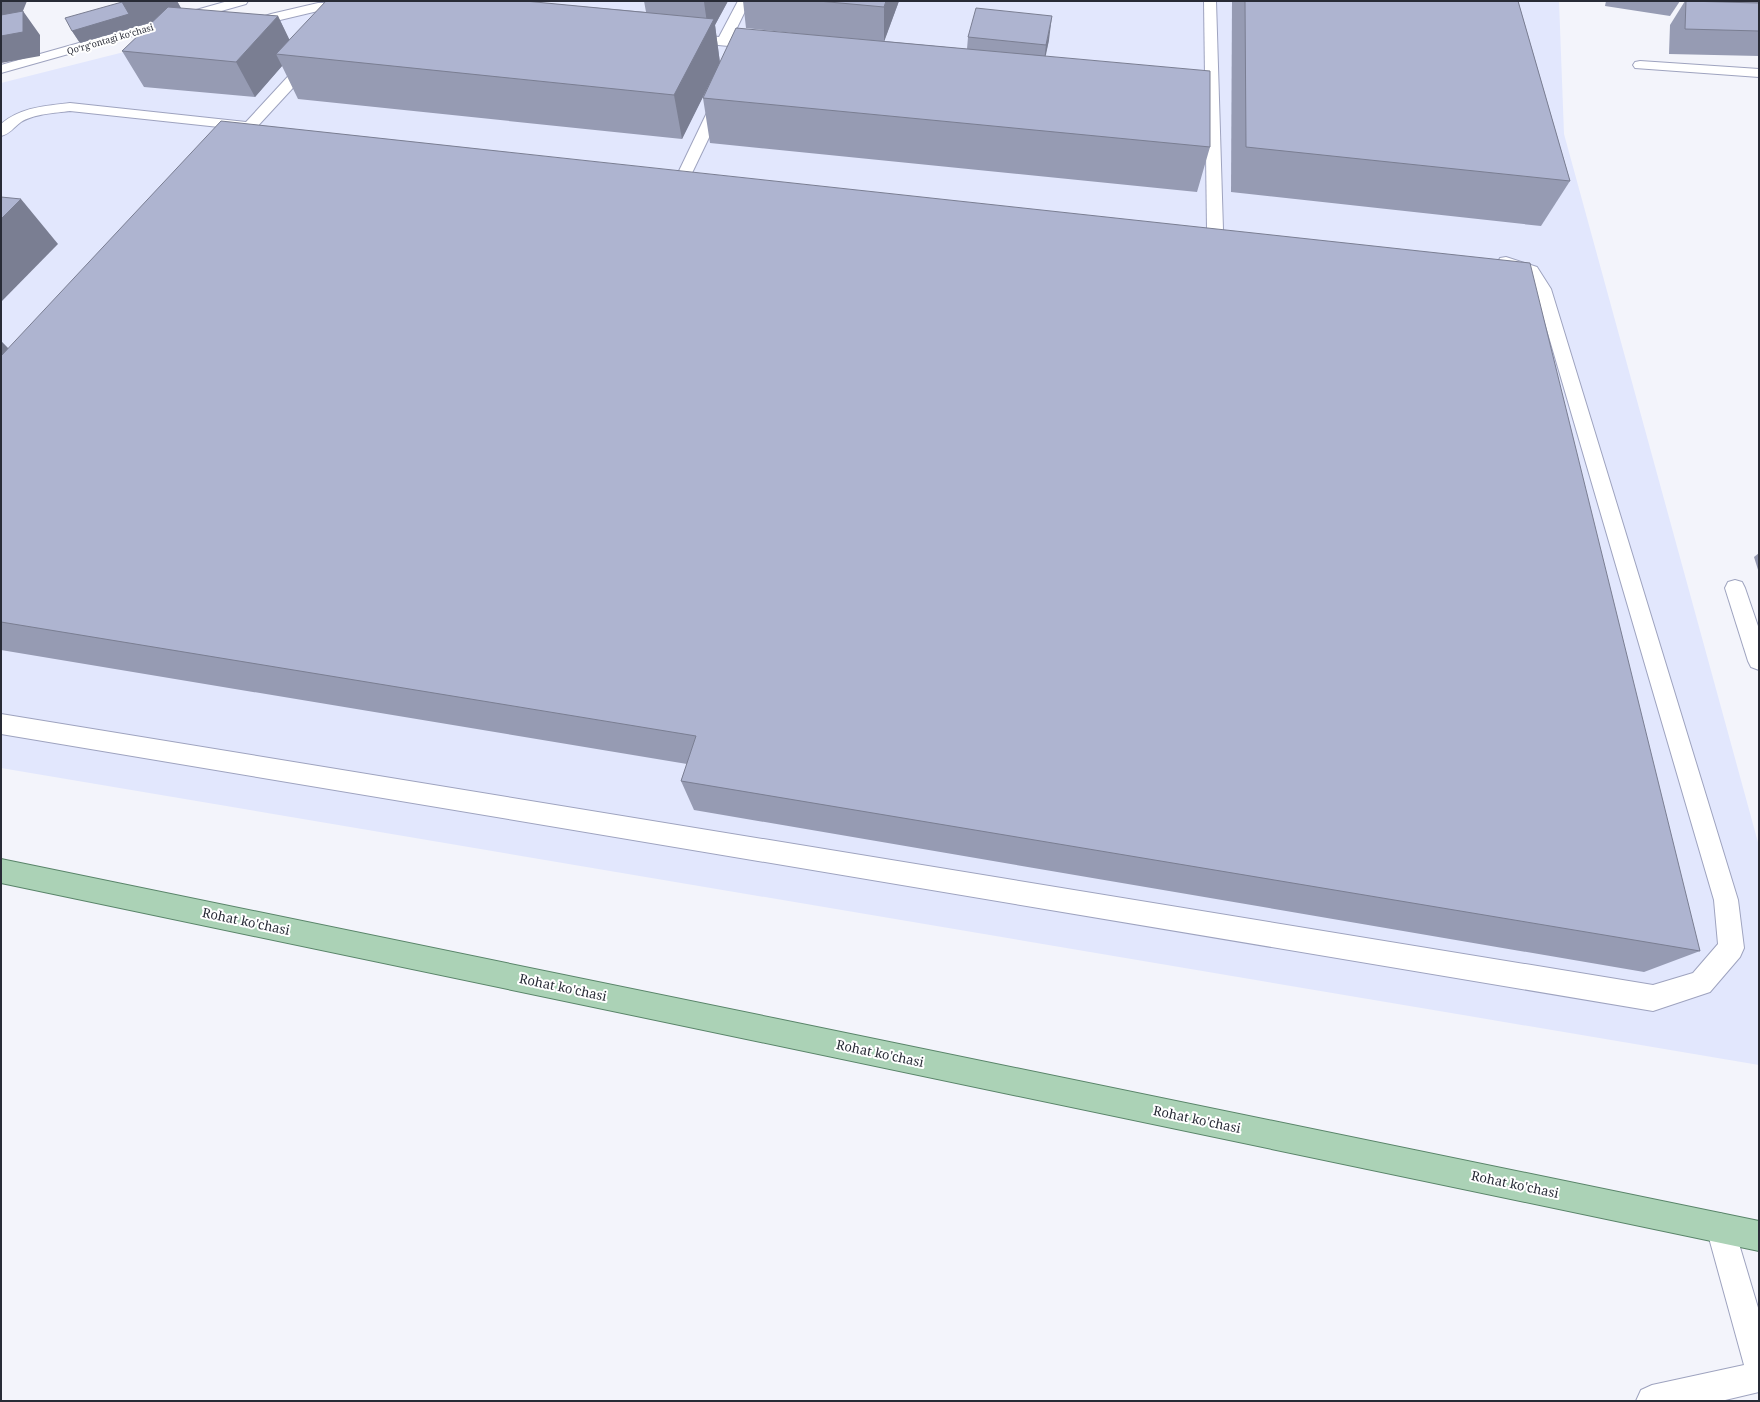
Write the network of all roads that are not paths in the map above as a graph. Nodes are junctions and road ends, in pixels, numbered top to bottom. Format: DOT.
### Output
graph roads {
  1 [pos="195,1"];
  2 [pos="242,1"];
  3 [pos="744,1"];
  4 [pos="1210,1"];
  5 [pos="362,4"];
  6 [pos="200,14"];
  7 [pos="348,18"];
  8 [pos="239,30"];
  9 [pos="676,37"];
  10 [pos="724,41"];
  11 [pos="748,44"];
  12 [pos="771,46"];
  13 [pos="318,52"];
  14 [pos="740,58"];
  15 [pos="1640,65"];
  16 [pos="1,69"];
  17 [pos="1759,73"];
  18 [pos="1196,85"];
  19 [pos="1212,86"];
  20 [pos="726,87"];
  21 [pos="250,126"];
  22 [pos="274,129"];
  23 [pos="1,132"];
  24 [pos="708,175"];
  25 [pos="1215,230"];
  26 [pos="1486,259"];
  27 [pos="1735,588"];
  28 [pos="1759,661"];
  29 [pos="1,724"];
  30 [pos="1,870"];
  31 [pos="1720,1227"];
  32 [pos="1759,1236"];
  33 [pos="1759,1363"];
  34 [pos="1759,1377"];
  35 [pos="1652,1401"];
  1 -- 6 [label="street"];
  2 -- 6 [label="street, Qo‘rg‘ontagi ko‘chasi"];
  3 -- 10 [label="street"];
  4 -- 19 [label="street"];
  5 -- 7 [label="street"];
  5 -- 8 [label="street"];
  6 -- 16 [label="street, Qo‘rg‘ontagi ko‘chasi"];
  9 -- 10 [label="street"];
  10 -- 11 [label="street"];
  11 -- 12 [label="street"];
  11 -- 14 [label="street"];
  13 -- 21 [label="street"];
  15 -- 17 [label="street"];
  18 -- 19 [label="street"];
  19 -- 25 [label="street"];
  20 -- 24 [label="street"];
  21 -- 22 [label="street"];
  21 -- 23 [label="street"];
  26 -- 29 [label="street"];
  27 -- 28 [label="street"];
  30 -- 31 [label="main road, Rohat ko'chasi"];
  31 -- 32 [label="main road, Rohat ko'chasi"];
  31 -- 33 [label="street"];
  34 -- 35 [label="street"];
}
